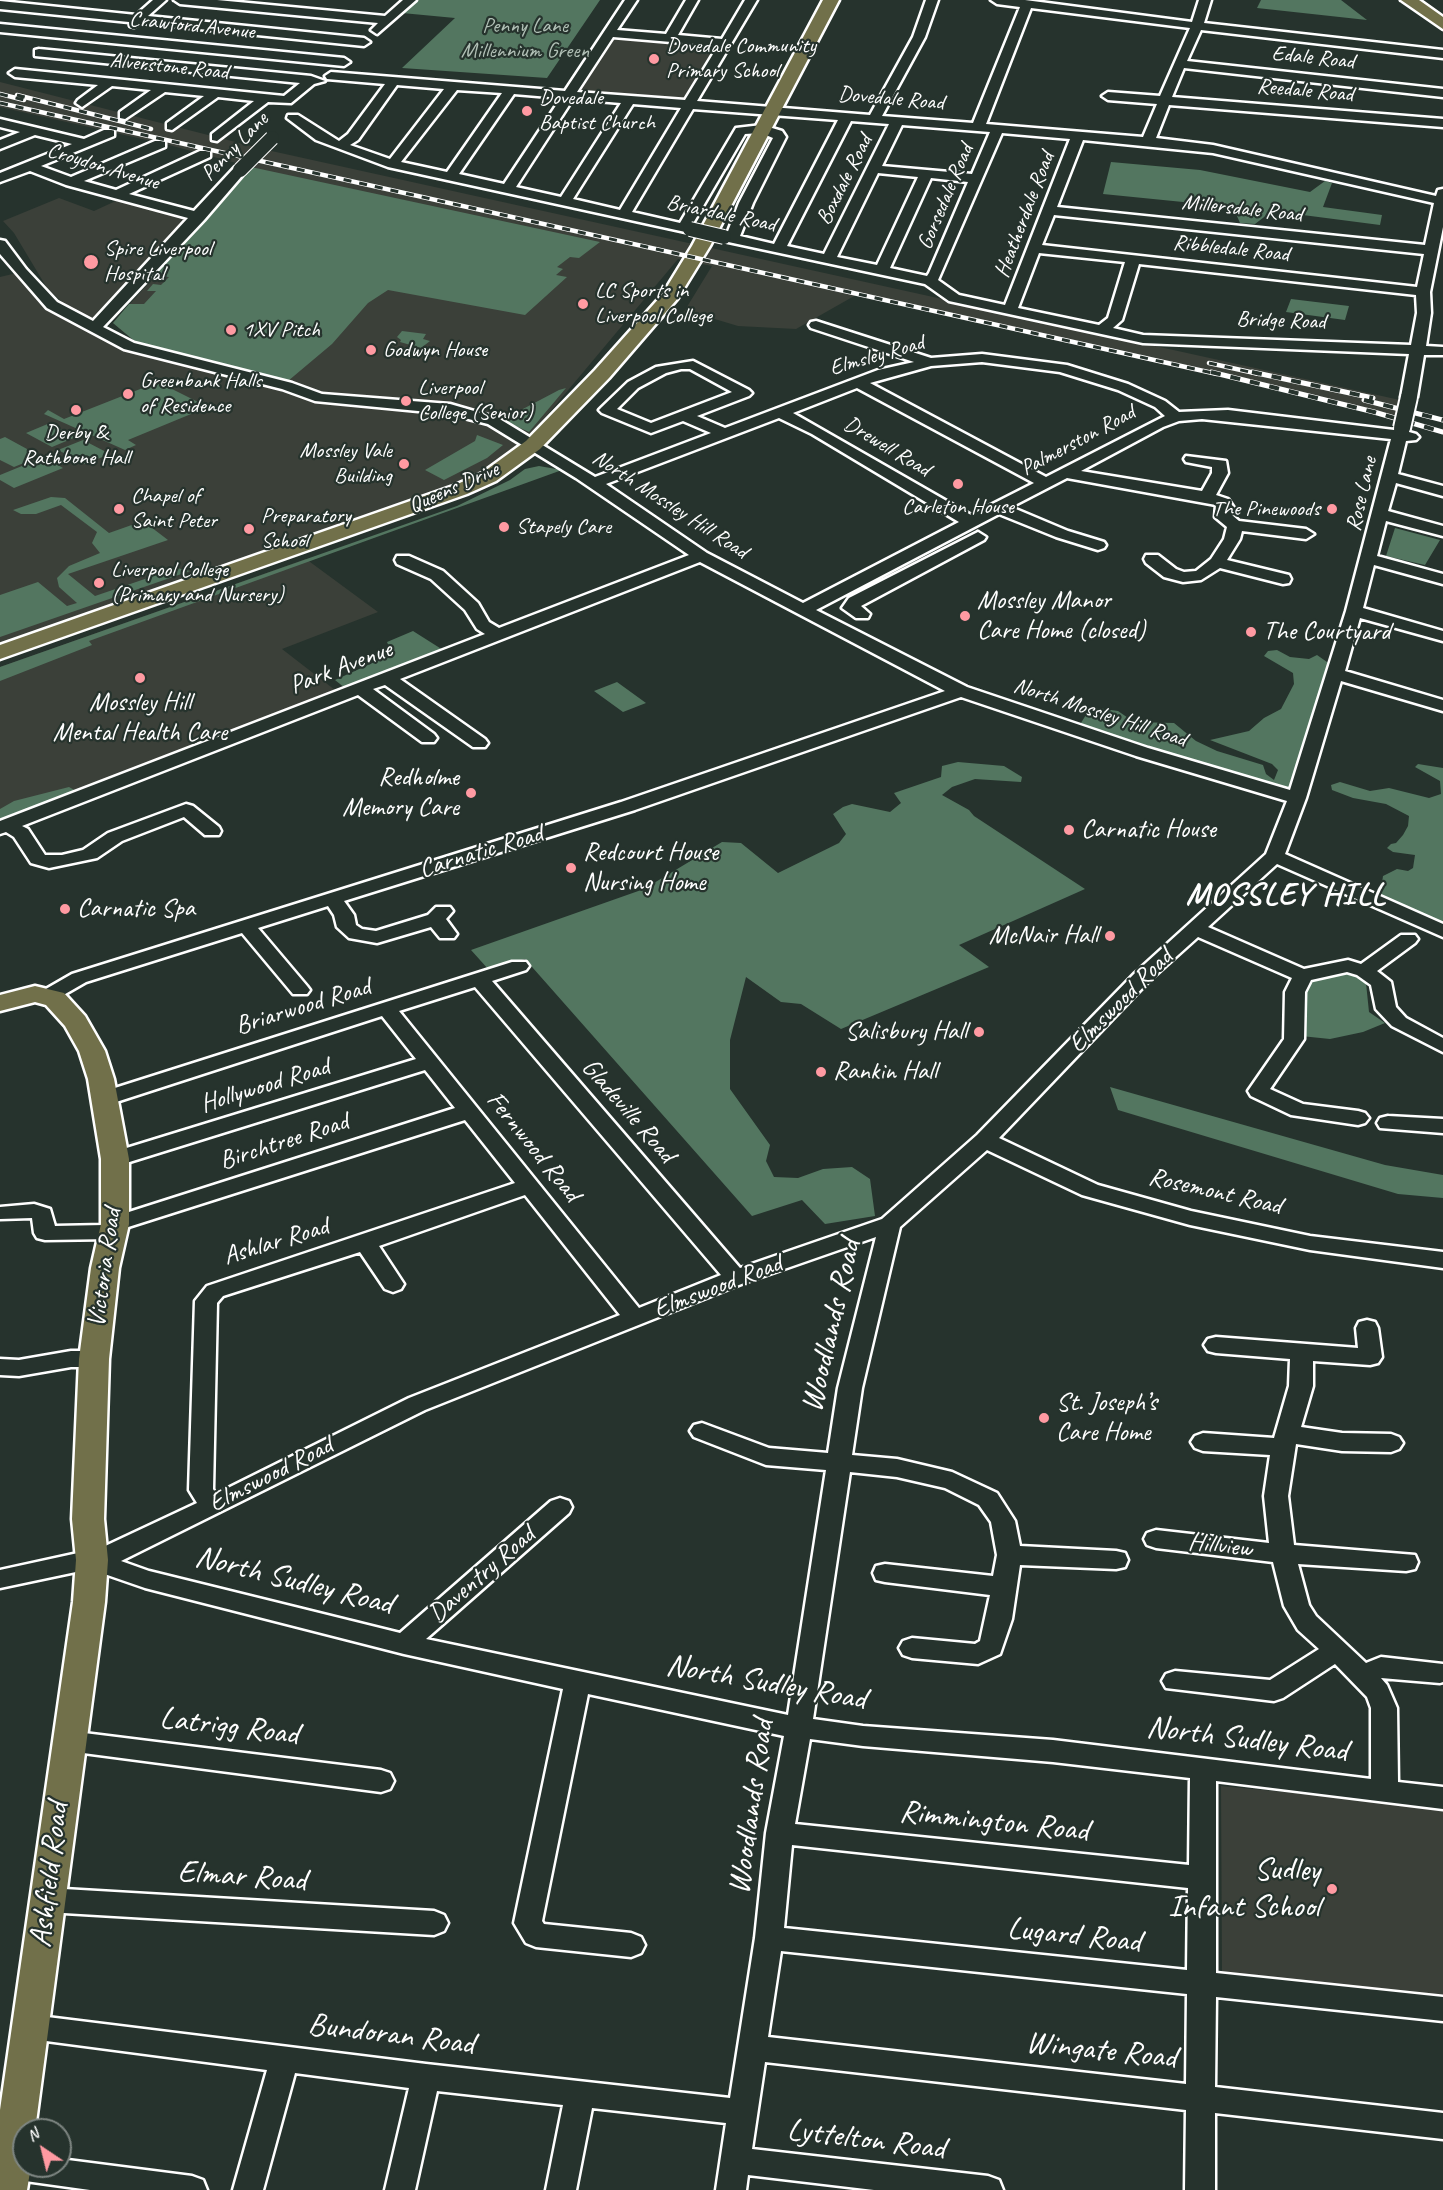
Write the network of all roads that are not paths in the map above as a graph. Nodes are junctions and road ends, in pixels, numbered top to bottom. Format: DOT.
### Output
graph roads {
  1 [pos="160,0"];
  2 [pos="180,0"];
  3 [pos="401,0"];
  4 [pos="410,0"];
  5 [pos="631,0"];
  6 [pos="692,0"];
  7 [pos="751,0"];
  8 [pos="831,0"];
  9 [pos="932,0"];
  10 [pos="997,0"];
  11 [pos="1205,0"];
  12 [pos="1409,0"];
  13 [pos="1430,0"];
  14 [pos="1048,3"];
  15 [pos="1028,4"];
  16 [pos="0,5"];
  17 [pos="1443,11"];
  18 [pos="139,19"];
  19 [pos="387,20"];
  20 [pos="1443,24"];
  21 [pos="1197,26"];
  22 [pos="6,29"];
  23 [pos="611,33"];
  24 [pos="62,34"];
  25 [pos="670,38"];
  26 [pos="0,40"];
  27 [pos="115,40"];
  28 [pos="364,42"];
  29 [pos="726,43"];
  30 [pos="39,53"];
  31 [pos="1443,54"];
  32 [pos="344,62"];
  33 [pos="1179,64"];
  34 [pos="328,79"];
  35 [pos="311,80"];
  36 [pos="110,82"];
  37 [pos="393,82"];
  38 [pos="453,86"];
  39 [pos="162,88"];
  40 [pos="511,90"];
  41 [pos="215,93"];
  42 [pos="1443,93"];
  43 [pos="570,94"];
  44 [pos="1108,96"];
  45 [pos="266,98"];
  46 [pos="630,99"];
  47 [pos="1164,100"];
  48 [pos="82,103"];
  49 [pos="689,103"];
  50 [pos="773,110"];
  51 [pos="125,115"];
  52 [pos="847,116"];
  53 [pos="875,118"];
  54 [pos="290,120"];
  55 [pos="898,120"];
  56 [pos="0,123"];
  57 [pos="1443,123"];
  58 [pos="172,126"];
  59 [pos="978,127"];
  60 [pos="998,128"];
  61 [pos="762,129"];
  62 [pos="33,131"];
  63 [pos="109,133"];
  64 [pos="1078,135"];
  65 [pos="217,137"];
  66 [pos="1148,141"];
  67 [pos="85,143"];
  68 [pos="159,144"];
  69 [pos="0,145"];
  70 [pos="340,146"];
  71 [pos="205,154"];
  72 [pos="393,164"];
  73 [pos="30,166"];
  74 [pos="876,169"];
  75 [pos="926,174"];
  76 [pos="451,176"];
  77 [pos="0,178"];
  78 [pos="977,179"];
  79 [pos="71,182"];
  80 [pos="508,188"];
  81 [pos="118,194"];
  82 [pos="1442,197"];
  83 [pos="565,201"];
  84 [pos="1049,210"];
  85 [pos="624,214"];
  86 [pos="199,216"];
  87 [pos="1439,222"];
  88 [pos="687,228"];
  89 [pos="728,238"];
  90 [pos="0,244"];
  91 [pos="779,248"];
  92 [pos="1034,248"];
  93 [pos="1430,250"];
  94 [pos="829,259"];
  95 [pos="1133,259"];
  96 [pos="882,270"];
  97 [pos="21,272"];
  98 [pos="0,277"];
  99 [pos="930,281"];
  100 [pos="1423,292"];
  101 [pos="1010,310"];
  102 [pos="816,325"];
  103 [pos="94,328"];
  104 [pos="1101,330"];
  105 [pos="1143,339"];
  106 [pos="1418,348"];
  107 [pos="1443,351"];
  108 [pos="931,362"];
  109 [pos="858,383"];
  110 [pos="780,412"];
  111 [pos="683,416"];
  112 [pos="1176,417"];
  113 [pos="724,433"];
  114 [pos="1404,434"];
  115 [pos="533,445"];
  116 [pos="1192,459"];
  117 [pos="1066,473"];
  118 [pos="1388,476"];
  119 [pos="594,483"];
  120 [pos="1046,483"];
  121 [pos="1443,491"];
  122 [pos="1207,497"];
  123 [pos="999,508"];
  124 [pos="1380,514"];
  125 [pos="1235,525"];
  126 [pos="974,529"];
  127 [pos="1443,531"];
  128 [pos="1299,536"];
  129 [pos="1098,545"];
  130 [pos="920,548"];
  131 [pos="700,556"];
  132 [pos="939,557"];
  133 [pos="1152,559"];
  134 [pos="1370,559"];
  135 [pos="403,560"];
  136 [pos="1217,562"];
  137 [pos="1282,579"];
  138 [pos="1443,579"];
  139 [pos="835,592"];
  140 [pos="803,610"];
  141 [pos="1354,611"];
  142 [pos="498,635"];
  143 [pos="1443,636"];
  144 [pos="0,652"];
  145 [pos="1334,673"];
  146 [pos="387,678"];
  147 [pos="360,688"];
  148 [pos="961,691"];
  149 [pos="1443,706"];
  150 [pos="428,738"];
  151 [pos="479,743"];
  152 [pos="1298,798"];
  153 [pos="3,827"];
  154 [pos="212,831"];
  155 [pos="1275,856"];
  156 [pos="332,899"];
  157 [pos="442,921"];
  158 [pos="246,926"];
  159 [pos="1194,928"];
  160 [pos="1443,931"];
  161 [pos="1408,939"];
  162 [pos="519,966"];
  163 [pos="1364,971"];
  164 [pos="1303,976"];
  165 [pos="479,979"];
  166 [pos="300,990"];
  167 [pos="46,997"];
  168 [pos="0,1003"];
  169 [pos="387,1009"];
  170 [pos="1443,1046"];
  171 [pos="430,1062"];
  172 [pos="103,1099"];
  173 [pos="469,1111"];
  174 [pos="1358,1118"];
  175 [pos="1388,1123"];
  176 [pos="1443,1126"];
  177 [pos="985,1140"];
  178 [pos="115,1159"];
  179 [pos="529,1186"];
  180 [pos="3,1213"];
  181 [pos="890,1224"];
  182 [pos="114,1228"];
  183 [pos="365,1243"];
  184 [pos="1443,1260"];
  185 [pos="736,1278"];
  186 [pos="393,1284"];
  187 [pos="636,1319"];
  188 [pos="1367,1328"];
  189 [pos="1216,1345"];
  190 [pos="1302,1353"];
  191 [pos="94,1359"];
  192 [pos="0,1367"];
  193 [pos="702,1431"];
  194 [pos="1285,1441"];
  195 [pos="1203,1442"];
  196 [pos="1391,1443"];
  197 [pos="839,1463"];
  198 [pos="211,1505"];
  199 [pos="560,1507"];
  200 [pos="1156,1539"];
  201 [pos="1283,1554"];
  202 [pos="1009,1555"];
  203 [pos="92,1560"];
  204 [pos="1116,1560"];
  205 [pos="1406,1562"];
  206 [pos="885,1573"];
  207 [pos="0,1579"];
  208 [pos="1004,1587"];
  209 [pos="404,1644"];
  210 [pos="912,1648"];
  211 [pos="1339,1651"];
  212 [pos="1440,1673"];
  213 [pos="1362,1676"];
  214 [pos="1175,1681"];
  215 [pos="577,1682"];
  216 [pos="798,1727"];
  217 [pos="68,1741"];
  218 [pos="1203,1770"];
  219 [pos="381,1781"];
  220 [pos="1385,1791"];
  221 [pos="1443,1798"];
  222 [pos="780,1833"];
  223 [pos="1201,1878"];
  224 [pos="47,1900"];
  225 [pos="434,1923"];
  226 [pos="769,1938"];
  227 [pos="631,1945"];
  228 [pos="1202,1984"];
  229 [pos="1443,2009"];
  230 [pos="31,2027"];
  231 [pos="752,2048"];
  232 [pos="285,2058"];
  233 [pos="426,2076"];
  234 [pos="580,2092"];
  235 [pos="1200,2099"];
  236 [pos="742,2112"];
  237 [pos="1443,2126"];
  238 [pos="736,2160"];
  239 [pos="10,2178"];
  240 [pos="192,2190"];
  241 [pos="248,2190"];
  242 [pos="400,2190"];
  243 [pos="561,2190"];
  244 [pos="731,2190"];
  245 [pos="988,2190"];
  246 [pos="1200,2190"];
  1 -- 18 [label="street"];
  2 -- 19 [label="street"];
  3 -- 4 [label="street"];
  4 -- 19 [label="street, Penny Lane"];
  5 -- 23 [label="street"];
  6 -- 25 [label="street"];
  7 -- 29 [label="street"];
  8 -- 50 [label="main road, Queens Drive"];
  9 -- 53 [label="street"];
  10 -- 15 [label="street"];
  11 -- 21 [label="street"];
  12 -- 20 [label="main road"];
  13 -- 17 [label="main road"];
  14 -- 15 [label="street"];
  14 -- 21 [label="street"];
  15 -- 59 [label="street"];
  16 -- 18 [label="street"];
  18 -- 27 [label="street"];
  18 -- 28 [label="street"];
  19 -- 28 [label="street, Penny Lane"];
  21 -- 31 [label="street"];
  21 -- 33 [label="street"];
  22 -- 24 [label="street, Crawford Avenue"];
  22 -- 26 [label="street"];
  23 -- 25 [label="street"];
  23 -- 43 [label="street"];
  24 -- 27 [label="street, Crawford Avenue"];
  24 -- 30 [label="street"];
  25 -- 29 [label="street"];
  27 -- 32 [label="street, Crawford Avenue"];
  28 -- 32 [label="street, Penny Lane"];
  29 -- 49 [label="street"];
  30 -- 35 [label="street, Dovedale Road"];
  30 -- 36 [label="street, Alverstone Road"];
  32 -- 34 [label="street, Penny Lane"];
  33 -- 42 [label="street, Edale Road"];
  33 -- 47 [label="street"];
  34 -- 35 [label="street, Dovedale Road"];
  34 -- 37 [label="street, Dovedale Road"];
  34 -- 54 [label="street, Penny Lane"];
  35 -- 45 [label="street, Alverstone Road"];
  36 -- 39 [label="street, Alverstone Road"];
  36 -- 48 [label="street"];
  37 -- 38 [label="street, Dovedale Road"];
  37 -- 70 [label="street"];
  38 -- 40 [label="street, Dovedale Road"];
  38 -- 72 [label="street"];
  39 -- 41 [label="street, Alverstone Road"];
  39 -- 51 [label="street"];
  40 -- 43 [label="street, Dovedale Road"];
  40 -- 76 [label="street"];
  41 -- 45 [label="street, Alverstone Road"];
  41 -- 58 [label="street"];
  43 -- 46 [label="street, Dovedale Road"];
  43 -- 80 [label="street"];
  44 -- 47 [label="street, Reedale Road"];
  45 -- 65 [label="street"];
  46 -- 49 [label="street, Dovedale Road"];
  46 -- 83 [label="street"];
  47 -- 57 [label="street, Reedale Road"];
  47 -- 66 [label="street"];
  49 -- 50 [label="street, Dovedale Road"];
  49 -- 85 [label="street"];
  50 -- 52 [label="street, Dovedale Road"];
  50 -- 61 [label="main road, Queens Drive"];
  52 -- 53 [label="street, Dovedale Road"];
  52 -- 91 [label="street"];
  53 -- 55 [label="street, Dovedale Road"];
  54 -- 70 [label="street, Briardale Road"];
  54 -- 86 [label="street, Penny Lane, bridge"];
  55 -- 59 [label="street, Dovedale Road"];
  55 -- 74 [label="street, Boxdale Road"];
  56 -- 62 [label="street"];
  59 -- 60 [label="street, Dovedale Road"];
  60 -- 64 [label="street, Dovedale Road"];
  60 -- 78 [label="street, Gorsedale Road"];
  61 -- 88 [label="street"];
  61 -- 89 [label="street"];
  61 -- 115 [label="main road, Queens Drive"];
  62 -- 67 [label="street"];
  62 -- 69 [label="street"];
  63 -- 67 [label="street"];
  64 -- 66 [label="street, Dovedale Road"];
  64 -- 84 [label="street, Heatherdale Road"];
  66 -- 82 [label="street, Dovedale Road"];
  67 -- 73 [label="street"];
  68 -- 79 [label="street"];
  70 -- 72 [label="street, Briardale Road"];
  71 -- 81 [label="street"];
  72 -- 76 [label="street, Briardale Road"];
  73 -- 77 [label="street"];
  73 -- 79 [label="street, Croydon Avenue"];
  74 -- 75 [label="street"];
  74 -- 94 [label="street, Boxdale Road"];
  75 -- 78 [label="street"];
  75 -- 96 [label="street"];
  76 -- 80 [label="street, Briardale Road"];
  78 -- 99 [label="street, Gorsedale Road"];
  79 -- 81 [label="street, Croydon Avenue"];
  80 -- 83 [label="street, Briardale Road"];
  81 -- 86 [label="street, Croydon Avenue"];
  82 -- 87 [label="street, Rose Lane"];
  83 -- 85 [label="street, Briardale Road"];
  84 -- 92 [label="street, Heatherdale Road"];
  84 -- 93 [label="street, Millersdale Road"];
  85 -- 88 [label="street, Briardale Road"];
  86 -- 103 [label="street, Penny Lane"];
  87 -- 93 [label="street, Rose Lane"];
  88 -- 89 [label="street, Briardale Road, bridge"];
  89 -- 91 [label="street, Briardale Road"];
  90 -- 97 [label="street, North Mossley Hill Road"];
  91 -- 94 [label="street, Briardale Road"];
  92 -- 95 [label="street, Ribbledale Road"];
  92 -- 101 [label="street, Heatherdale Road"];
  93 -- 100 [label="street, Rose Lane"];
  94 -- 96 [label="street, Briardale Road"];
  95 -- 100 [label="street, Ribbledale Road"];
  95 -- 104 [label="street"];
  96 -- 99 [label="street, Briardale Road"];
  97 -- 98 [label="street"];
  97 -- 103 [label="street, North Mossley Hill Road"];
  99 -- 101 [label="street, Briardale Road"];
  100 -- 106 [label="street, Rose Lane"];
  101 -- 104 [label="street, Briardale Road"];
  102 -- 108 [label="street"];
  103 -- 115 [label="street, North Mossley Hill Road"];
  104 -- 105 [label="street, Briardale Road"];
  105 -- 106 [label="street, Bridge Road"];
  106 -- 107 [label="street, Bridge Road"];
  106 -- 114 [label="street, Rose Lane, bridge"];
  108 -- 109 [label="street, Elmsley Road"];
  108 -- 112 [label="street, Elmsley Road"];
  109 -- 110 [label="street, Elmsley Road"];
  109 -- 120 [label="street"];
  110 -- 113 [label="street, Elmsley Road"];
  110 -- 126 [label="street, Drewell Road"];
  111 -- 111 [label="street"];
  111 -- 113 [label="street"];
  112 -- 114 [label="street, Palmerston Road"];
  112 -- 117 [label="street, Palmerston Road"];
  113 -- 119 [label="street, Elmsley Road"];
  114 -- 118 [label="street, Rose Lane"];
  115 -- 119 [label="street, North Mossley Hill Road"];
  115 -- 144 [label="main road, Queens Drive"];
  116 -- 122 [label="street"];
  117 -- 120 [label="street, Palmerston Road"];
  117 -- 122 [label="street"];
  118 -- 121 [label="street"];
  118 -- 124 [label="street, Rose Lane"];
  119 -- 131 [label="street, North Mossley Hill Road"];
  120 -- 123 [label="street, Palmerston Road"];
  122 -- 125 [label="street"];
  123 -- 126 [label="street, Palmerston Road"];
  123 -- 129 [label="street"];
  124 -- 127 [label="street"];
  124 -- 134 [label="street, Rose Lane"];
  125 -- 128 [label="street"];
  125 -- 136 [label="street"];
  126 -- 130 [label="street, Palmerston Road"];
  126 -- 132 [label="street"];
  130 -- 132 [label="street"];
  130 -- 139 [label="street, Palmerston Road"];
  131 -- 140 [label="street, North Mossley Hill Road"];
  131 -- 142 [label="street, Park Avenue"];
  132 -- 139 [label="street"];
  133 -- 136 [label="street"];
  134 -- 138 [label="street"];
  134 -- 141 [label="street, Rose Lane"];
  135 -- 142 [label="street"];
  136 -- 137 [label="street"];
  139 -- 140 [label="street, Palmerston Road"];
  140 -- 148 [label="street, North Mossley Hill Road"];
  141 -- 143 [label="street"];
  141 -- 145 [label="street, Rose Lane"];
  142 -- 146 [label="street, Park Avenue"];
  145 -- 149 [label="street"];
  145 -- 152 [label="street, Rose Lane"];
  146 -- 147 [label="street, Park Avenue"];
  146 -- 151 [label="street"];
  147 -- 150 [label="street"];
  147 -- 153 [label="street, Park Avenue"];
  148 -- 152 [label="street, North Mossley Hill Road"];
  148 -- 156 [label="street, Carnatic Road"];
  152 -- 155 [label="street, Elmswood Road"];
  153 -- 154 [label="street"];
  155 -- 159 [label="street, Elmswood Road"];
  155 -- 160 [label="street"];
  156 -- 157 [label="street"];
  156 -- 158 [label="street, Carnatic Road"];
  158 -- 166 [label="street"];
  158 -- 167 [label="street, Carnatic Road"];
  159 -- 164 [label="street"];
  159 -- 177 [label="street, Elmswood Road"];
  161 -- 163 [label="street"];
  162 -- 165 [label="street, Briarwood Road"];
  163 -- 164 [label="street"];
  163 -- 170 [label="street"];
  164 -- 174 [label="street"];
  165 -- 169 [label="street, Briarwood Road"];
  165 -- 185 [label="street, Gladeville Road"];
  167 -- 168 [label="main road, Carnatic Road"];
  167 -- 172 [label="main road, Victoria Road"];
  169 -- 171 [label="street, Fernwood Road"];
  169 -- 172 [label="street, Briarwood Road"];
  171 -- 173 [label="street, Fernwood Road"];
  171 -- 178 [label="street, Hollywood Road"];
  172 -- 178 [label="main road, Victoria Road"];
  173 -- 179 [label="street, Fernwood Road"];
  173 -- 182 [label="street, Birchtree Road"];
  175 -- 176 [label="street"];
  177 -- 181 [label="street, Elmswood Road"];
  177 -- 184 [label="street, Rosemont Road"];
  178 -- 182 [label="main road, Victoria Road"];
  179 -- 183 [label="street, Ashlar Road"];
  179 -- 187 [label="street, Fernwood Road"];
  180 -- 182 [label="street, Birchtree Road"];
  181 -- 185 [label="street, Elmswood Road"];
  181 -- 197 [label="street, Woodlands Road"];
  182 -- 191 [label="main road, Victoria Road"];
  183 -- 186 [label="street"];
  183 -- 198 [label="street, Ashlar Road"];
  185 -- 187 [label="street, Elmswood Road"];
  187 -- 198 [label="street, Elmswood Road"];
  188 -- 190 [label="street"];
  189 -- 190 [label="street"];
  190 -- 194 [label="street, Hillview"];
  191 -- 192 [label="street"];
  191 -- 203 [label="main road, Victoria Road"];
  193 -- 197 [label="street"];
  194 -- 195 [label="street"];
  194 -- 196 [label="street"];
  194 -- 201 [label="street, Hillview"];
  197 -- 202 [label="street"];
  197 -- 216 [label="street, Woodlands Road"];
  198 -- 203 [label="street, Elmswood Road"];
  199 -- 209 [label="street, Daventry Road"];
  200 -- 201 [label="street, Hillview"];
  201 -- 205 [label="street"];
  201 -- 211 [label="street, Hillview"];
  202 -- 204 [label="street"];
  202 -- 208 [label="street"];
  203 -- 207 [label="street, Elmswood Road"];
  203 -- 209 [label="street, North Sudley Road"];
  203 -- 217 [label="main road, Ashfield Road"];
  206 -- 208 [label="street"];
  208 -- 210 [label="street"];
  209 -- 215 [label="street, North Sudley Road"];
  211 -- 213 [label="street, Hillview"];
  211 -- 214 [label="street"];
  212 -- 213 [label="street"];
  213 -- 220 [label="street, Hillview"];
  215 -- 216 [label="street, North Sudley Road"];
  215 -- 227 [label="street"];
  216 -- 218 [label="street, North Sudley Road"];
  216 -- 222 [label="street, Woodlands Road"];
  217 -- 219 [label="street, Latrigg Road"];
  217 -- 224 [label="main road, Ashfield Road"];
  218 -- 220 [label="street, North Sudley Road"];
  218 -- 223 [label="street"];
  220 -- 221 [label="street, North Sudley Road"];
  222 -- 223 [label="street, Rimmington Road"];
  222 -- 226 [label="street, Woodlands Road"];
  223 -- 228 [label="street"];
  224 -- 225 [label="street, Elmar Road"];
  224 -- 230 [label="main road, Ashfield Road"];
  226 -- 228 [label="street, Lugard Road"];
  226 -- 231 [label="street, Woodlands Road"];
  228 -- 229 [label="street, Lugard Road"];
  228 -- 235 [label="street"];
  230 -- 232 [label="street, Bundoran Road"];
  230 -- 239 [label="main road, Ashfield Road"];
  231 -- 235 [label="street, Wingate Road"];
  231 -- 236 [label="street, Woodlands Road"];
  232 -- 233 [label="street, Bundoran Road"];
  232 -- 241 [label="street"];
  233 -- 234 [label="street, Bundoran Road"];
  233 -- 242 [label="street"];
  234 -- 236 [label="street, Bundoran Road"];
  234 -- 243 [label="street"];
  235 -- 237 [label="street, Wingate Road"];
  235 -- 246 [label="street"];
  236 -- 238 [label="street, Woodlands Road"];
  238 -- 244 [label="street, Woodlands Road"];
  238 -- 245 [label="street, Lyttelton Road"];
  239 -- 240 [label="street"];
}
